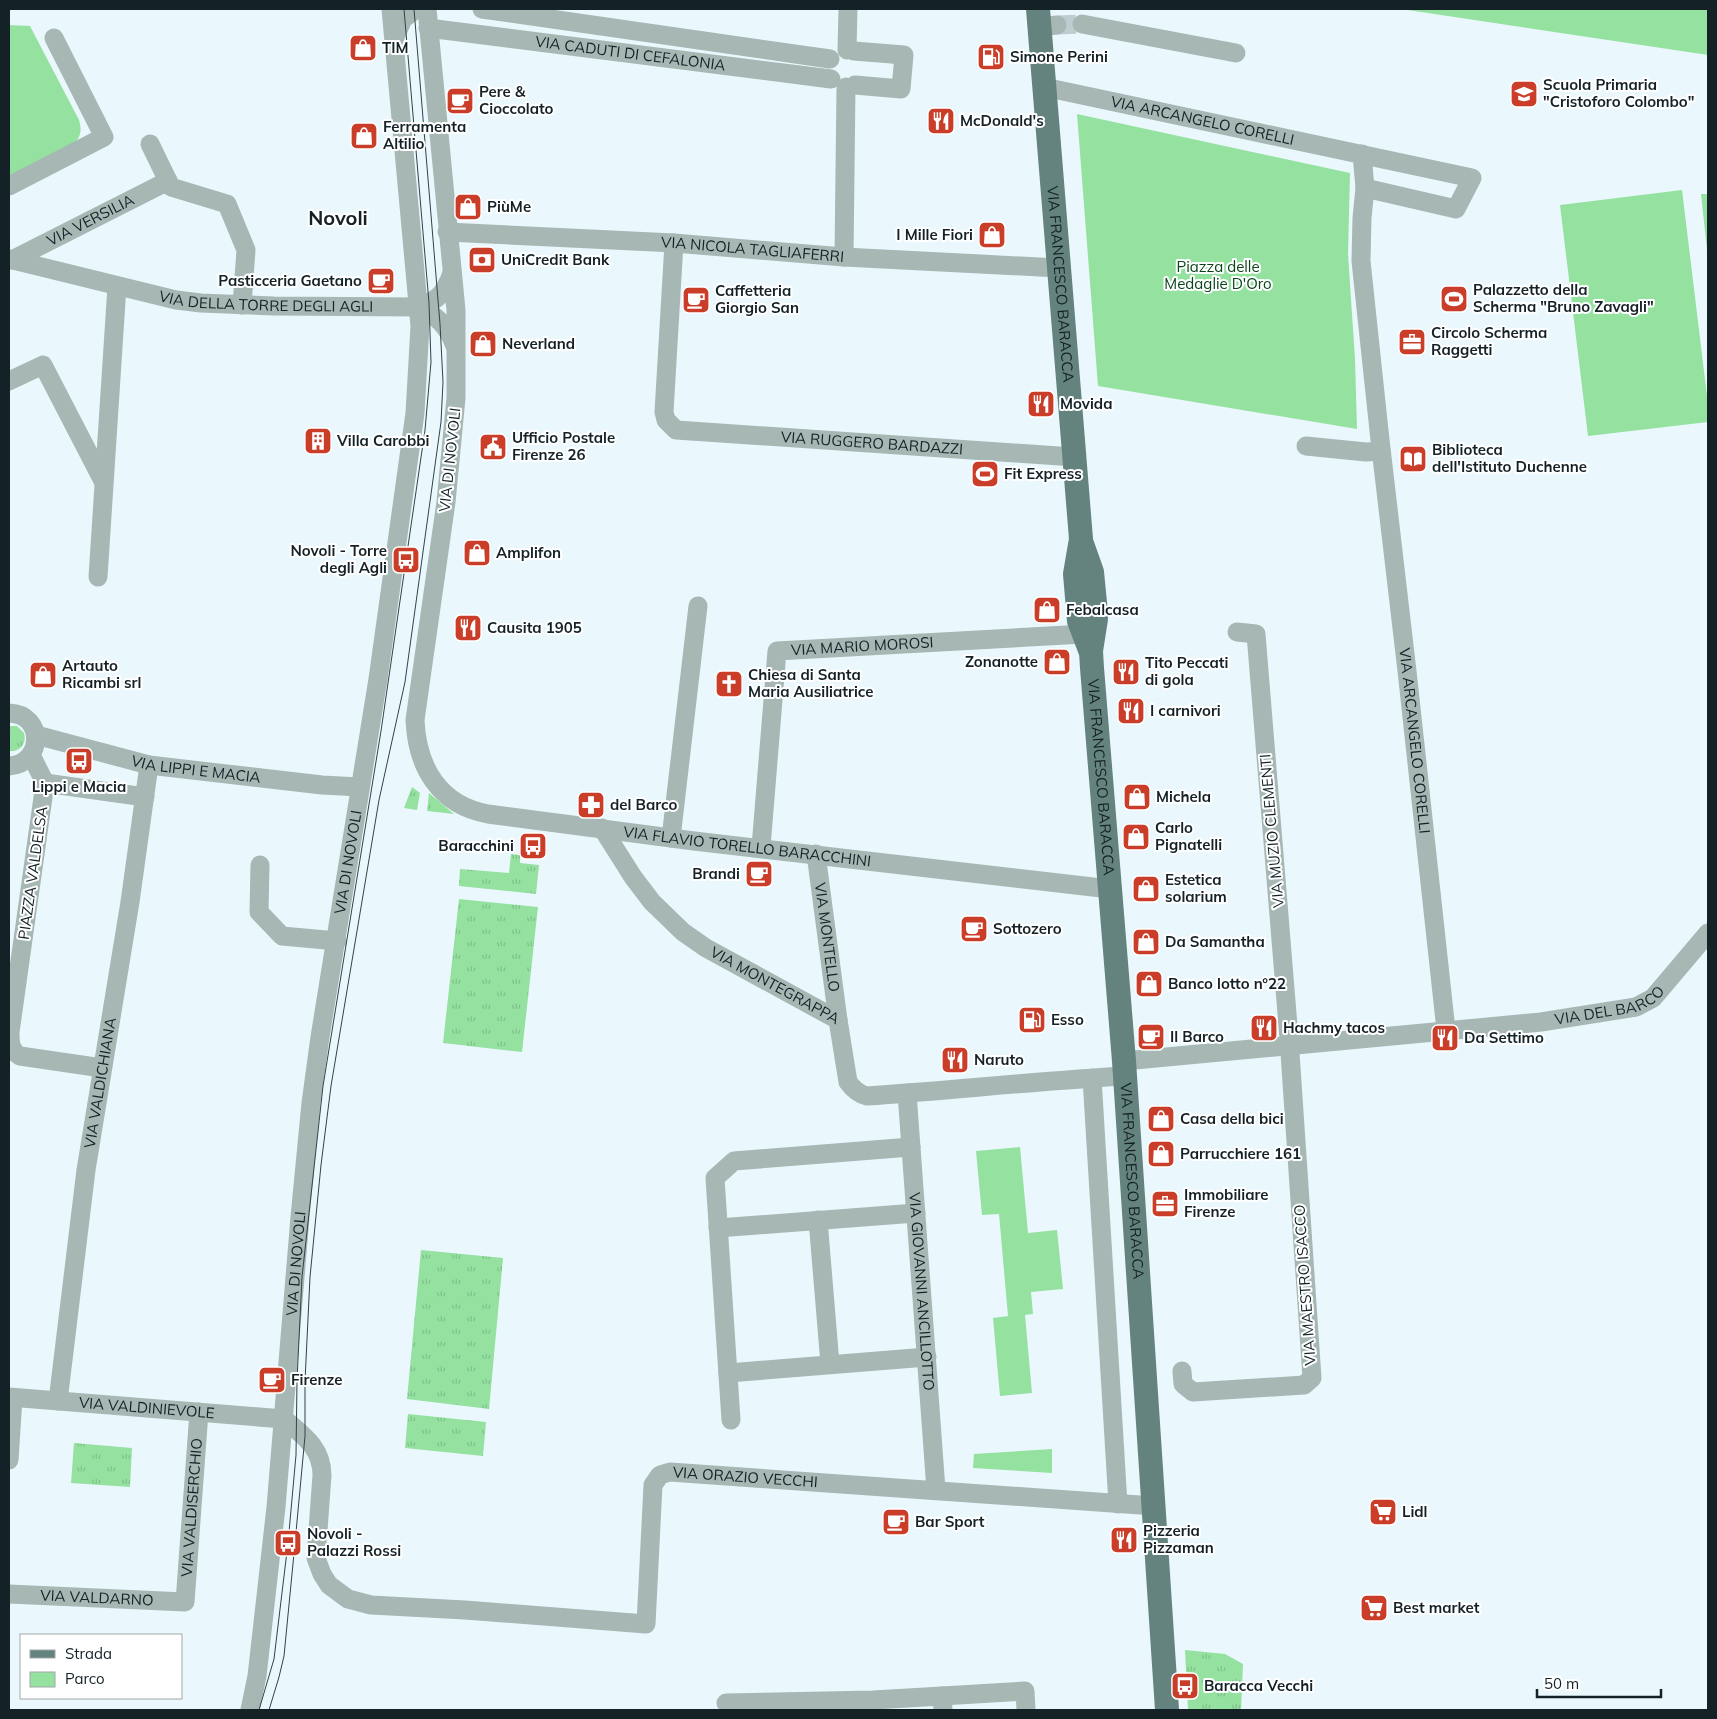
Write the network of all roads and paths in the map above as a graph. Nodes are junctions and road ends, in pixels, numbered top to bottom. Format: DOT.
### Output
graph roads {
  1 [pos="416,9"];
  2 [pos="427,9"];
  3 [pos="482,9"];
  4 [pos="848,9"];
  5 [pos="389,10"];
  6 [pos="1045,20"];
  7 [pos="1082,24"];
  8 [pos="428,28"];
  9 [pos="54,38"];
  10 [pos="394,40"];
  11 [pos="850,50"];
  12 [pos="1236,53"];
  13 [pos="830,60"];
  14 [pos="844,84"];
  15 [pos="1044,87"];
  16 [pos="150,144"];
  17 [pos="1362,154"];
  18 [pos="168,181"];
  19 [pos="9,186"];
  20 [pos="1365,188"];
  21 [pos="447,232"];
  22 [pos="674,243"];
  23 [pos="844,257"];
  24 [pos="11,259"];
  25 [pos="1059,268"];
  26 [pos="452,273"];
  27 [pos="117,286"];
  28 [pos="242,305"];
  29 [pos="418,306"];
  30 [pos="456,350"];
  31 [pos="9,381"];
  32 [pos="1306,446"];
  33 [pos="1381,451"];
  34 [pos="1074,458"];
  35 [pos="103,481"];
  36 [pos="98,577"];
  37 [pos="698,606"];
  38 [pos="1237,632"];
  39 [pos="1087,642"];
  40 [pos="9,698"];
  41 [pos="14,714"];
  42 [pos="36,735"];
  43 [pos="418,747"];
  44 [pos="31,755"];
  45 [pos="149,765"];
  46 [pos="9,766"];
  47 [pos="45,783"];
  48 [pos="360,787"];
  49 [pos="146,797"];
  50 [pos="602,828"];
  51 [pos="671,838"];
  52 [pos="761,847"];
  53 [pos="816,854"];
  54 [pos="260,865"];
  55 [pos="1110,889"];
  56 [pos="1708,933"];
  57 [pos="337,941"];
  58 [pos="838,1020"];
  59 [pos="1446,1030"];
  60 [pos="1290,1045"];
  61 [pos="102,1068"];
  62 [pos="1124,1069"];
  63 [pos="1092,1078"];
  64 [pos="907,1093"];
  65 [pos="911,1147"];
  66 [pos="916,1213"];
  67 [pos="818,1220"];
  68 [pos="718,1228"];
  69 [pos="927,1357"];
  70 [pos="830,1364"];
  71 [pos="1182,1371"];
  72 [pos="728,1373"];
  73 [pos="11,1397"];
  74 [pos="58,1401"];
  75 [pos="199,1412"];
  76 [pos="284,1419"];
  77 [pos="731,1420"];
  78 [pos="9,1460"];
  79 [pos="936,1490"];
  80 [pos="1118,1504"];
  81 [pos="1154,1506"];
  82 [pos="9,1594"];
  83 [pos="185,1602"];
  84 [pos="726,1702"];
  85 [pos="942,1703"];
  86 [pos="873,1705"];
  87 [pos="250,1710"];
  88 [pos="1026,1710"];
  89 [pos="1167,1710"];
  1 -- 10 [label="street, VIA DI NOVOLI"];
  2 -- 8 [label="street, VIA DI NOVOLI"];
  3 -- 13 [label="street, VIA CADUTI DI CEFALONIA"];
  4 -- 11 [label="street"];
  5 -- 10 [label="street, VIA DI NOVOLI"];
  6 -- 15 [label="main road, VIA FRANCESCO BARACCA"];
  7 -- 12 [label="street"];
  8 -- 14 [label="street, VIA CADUTI DI CEFALONIA"];
  8 -- 21 [label="street, VIA DI NOVOLI"];
  9 -- 19 [label="street"];
  10 -- 29 [label="street, VIA DI NOVOLI"];
  11 -- 13 [label="street"];
  11 -- 14 [label="street"];
  11 -- 14 [label="street, VIA CADUTI DI CEFALONIA"];
  13 -- 14 [label="street"];
  14 -- 23 [label="street"];
  15 -- 17 [label="street, VIA ARCANGELO CORELLI"];
  15 -- 25 [label="main road, VIA FRANCESCO BARACCA"];
  16 -- 18 [label="street"];
  17 -- 20 [label="street, VIA ARCANGELO CORELLI"];
  17 -- 20 [label="street, VIA ARCANGELO CORELLI"];
  18 -- 24 [label="street, VIA VERSILIA"];
  18 -- 28 [label="street"];
  20 -- 33 [label="street, VIA ARCANGELO CORELLI"];
  21 -- 22 [label="street, VIA NICOLA TAGLIAFERRI"];
  21 -- 26 [label="street, VIA DI NOVOLI"];
  22 -- 23 [label="street, VIA NICOLA TAGLIAFERRI"];
  22 -- 34 [label="street, VIA RUGGERO BARDAZZI"];
  23 -- 25 [label="street, VIA NICOLA TAGLIAFERRI"];
  24 -- 27 [label="street, VIA DELLA TORRE DEGLI AGLI"];
  25 -- 34 [label="main road, VIA FRANCESCO BARACCA"];
  26 -- 29 [label="street"];
  26 -- 30 [label="street, VIA DI NOVOLI"];
  27 -- 28 [label="street, VIA DELLA TORRE DEGLI AGLI"];
  27 -- 35 [label="street"];
  28 -- 29 [label="street, VIA DELLA TORRE DEGLI AGLI"];
  29 -- 30 [label="street, VIA DI NOVOLI"];
  29 -- 48 [label="street, VIA DI NOVOLI"];
  30 -- 43 [label="street, VIA DI NOVOLI"];
  31 -- 35 [label="street"];
  32 -- 33 [label="street"];
  33 -- 59 [label="street, VIA ARCANGELO CORELLI"];
  34 -- 39 [label="main road, VIA FRANCESCO BARACCA"];
  35 -- 36 [label="street"];
  37 -- 51 [label="street"];
  38 -- 60 [label="street, VIA MUZIO CLEMENTI"];
  39 -- 52 [label="street, VIA MARIO MOROSI"];
  39 -- 55 [label="main road, VIA FRANCESCO BARACCA"];
  40 -- 41 [label="street"];
  41 -- 42 [label="street"];
  42 -- 44 [label="street"];
  42 -- 45 [label="street, VIA LIPPI E MACIA"];
  43 -- 50 [label="street, VIA FLAVIO TORELLO BARACCHINI"];
  44 -- 46 [label="street"];
  44 -- 47 [label="street"];
  45 -- 48 [label="street, VIA LIPPI E MACIA"];
  45 -- 49 [label="street, VIA VALDICHIANA"];
  47 -- 49 [label="street"];
  47 -- 61 [label="street, PIAZZA VALDELSA"];
  48 -- 57 [label="street, VIA DI NOVOLI"];
  49 -- 61 [label="street, VIA VALDICHIANA"];
  50 -- 51 [label="street, VIA FLAVIO TORELLO BARACCHINI"];
  50 -- 58 [label="street, VIA MONTEGRAPPA"];
  51 -- 52 [label="street, VIA FLAVIO TORELLO BARACCHINI"];
  52 -- 53 [label="street, VIA FLAVIO TORELLO BARACCHINI"];
  53 -- 55 [label="street, VIA FLAVIO TORELLO BARACCHINI"];
  53 -- 58 [label="street, VIA MONTELLO"];
  54 -- 57 [label="street"];
  55 -- 62 [label="main road, VIA FRANCESCO BARACCA"];
  56 -- 59 [label="street, VIA DEL BARCO"];
  57 -- 76 [label="street, VIA DI NOVOLI"];
  58 -- 64 [label="street, VIA MONTEGRAPPA"];
  59 -- 60 [label="street, VIA DEL BARCO"];
  60 -- 62 [label="street, VIA DEL BARCO"];
  60 -- 71 [label="street, VIA MAESTRO ISACCO"];
  61 -- 74 [label="street, VIA VALDICHIANA"];
  62 -- 63 [label="street, VIA MONTEGRAPPA"];
  62 -- 81 [label="main road, VIA FRANCESCO BARACCA"];
  63 -- 64 [label="street, VIA MONTEGRAPPA"];
  63 -- 80 [label="street"];
  64 -- 65 [label="street, VIA GIOVANNI ANCILLOTTO"];
  65 -- 66 [label="street, VIA GIOVANNI ANCILLOTTO"];
  65 -- 68 [label="street"];
  66 -- 67 [label="street"];
  66 -- 69 [label="street, VIA GIOVANNI ANCILLOTTO"];
  67 -- 68 [label="street"];
  67 -- 70 [label="street"];
  68 -- 72 [label="street"];
  69 -- 70 [label="street"];
  69 -- 79 [label="street, VIA GIOVANNI ANCILLOTTO"];
  70 -- 72 [label="street"];
  72 -- 77 [label="street"];
  73 -- 74 [label="street, VIA VALDINIEVOLE"];
  73 -- 78 [label="street"];
  74 -- 75 [label="street, VIA VALDINIEVOLE"];
  75 -- 76 [label="street, VIA VALDINIEVOLE"];
  75 -- 83 [label="street, VIA VALDISERCHIO"];
  76 -- 79 [label="street, VIA ORAZIO VECCHI"];
  76 -- 87 [label="street, VIA DI NOVOLI"];
  79 -- 80 [label="street, VIA ORAZIO VECCHI"];
  80 -- 81 [label="street, VIA ORAZIO VECCHI"];
  81 -- 89 [label="main road, VIA FRANCESCO BARACCA"];
  82 -- 83 [label="street, VIA VALDARNO"];
  84 -- 86 [label="street"];
  85 -- 86 [label="street"];
  85 -- 88 [label="street"];
}
